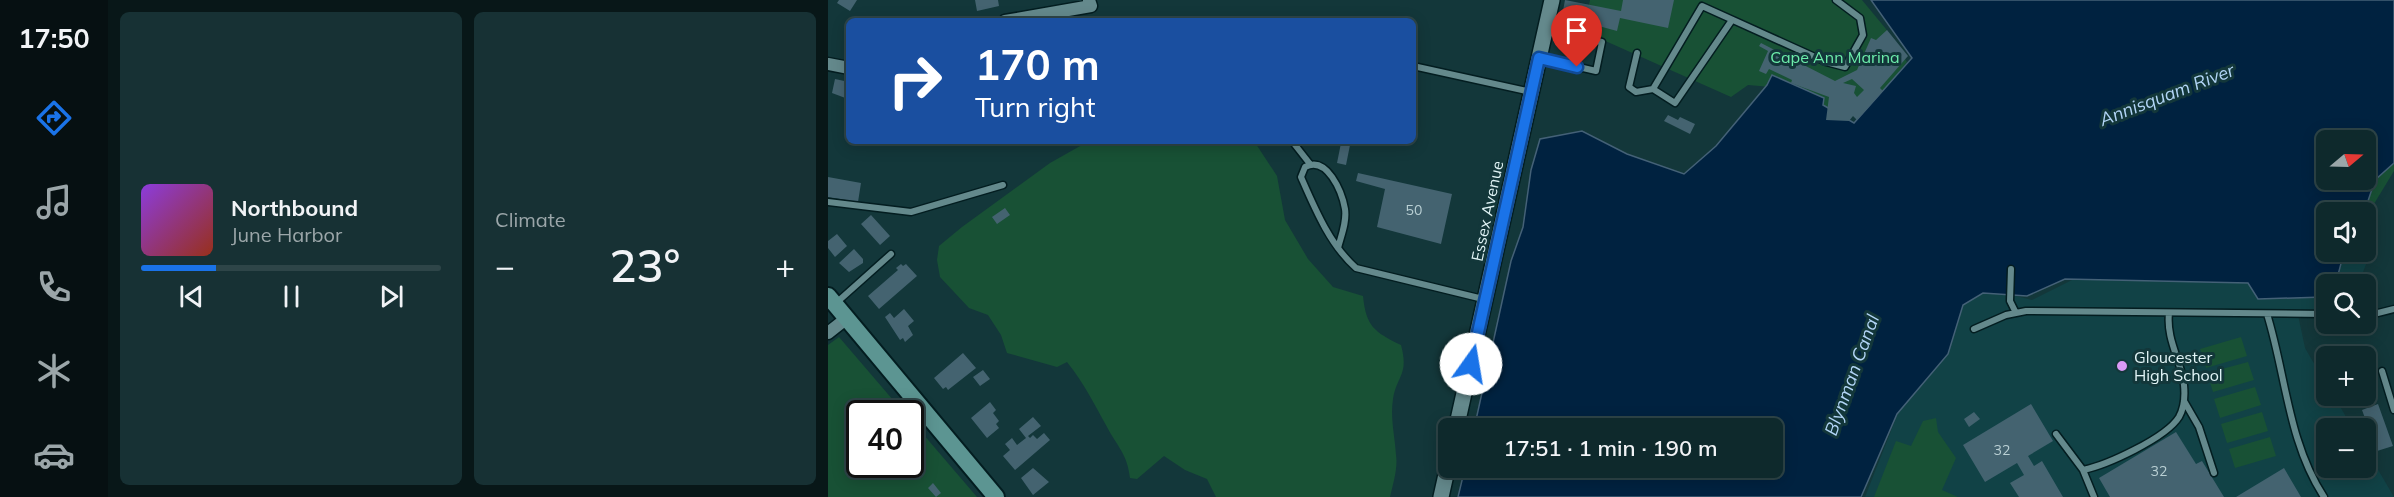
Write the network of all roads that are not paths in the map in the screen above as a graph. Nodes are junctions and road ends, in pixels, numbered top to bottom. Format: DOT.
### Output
graph roads {
  1 [pos="1552,0"];
  2 [pos="1836,0"];
  3 [pos="1090,3"];
  4 [pos="1019,18"];
  5 [pos="1732,20"];
  6 [pos="1545,32"];
  7 [pos="1637,53"];
  8 [pos="1539,58"];
  9 [pos="828,64"];
  10 [pos="846,67"];
  11 [pos="1416,67"];
  12 [pos="1653,89"];
  13 [pos="1532,92"];
  14 [pos="1294,144"];
  15 [pos="1310,164"];
  16 [pos="1003,185"];
  17 [pos="828,202"];
  18 [pos="1338,248"];
  19 [pos="891,254"];
  20 [pos="2011,269"];
  21 [pos="1486,299"];
  22 [pos="831,300"];
  23 [pos="2394,309"];
  24 [pos="2016,313"];
  25 [pos="2169,314"];
  26 [pos="2267,314"];
  27 [pos="2316,314"];
  28 [pos="2376,314"];
  29 [pos="847,318"];
  30 [pos="1974,328"];
  31 [pos="828,333"];
  32 [pos="2382,371"];
  33 [pos="2184,401"];
  34 [pos="2394,410"];
  35 [pos="1459,418"];
  36 [pos="2056,434"];
  37 [pos="2083,470"];
  38 [pos="2214,473"];
  39 [pos="1445,478"];
  40 [pos="996,497"];
  41 [pos="1441,497"];
  42 [pos="2094,497"];
  43 [pos="2324,497"];
  1 -- 6 [label="street, Essex Avenue"];
  2 -- 5 [label="lane"];
  3 -- 4 [label="street"];
  5 -- 12 [label="lane"];
  5 -- 12 [label="lane"];
  6 -- 8 [label="street, Essex Avenue"];
  6 -- 8 [label="lane"];
  7 -- 12 [label="lane"];
  8 -- 13 [label="street, Essex Avenue"];
  9 -- 10 [label="street"];
  11 -- 13 [label="lane"];
  13 -- 21 [label="street, Essex Avenue"];
  14 -- 15 [label="lane"];
  15 -- 18 [label="lane"];
  15 -- 18 [label="lane"];
  16 -- 17 [label="lane"];
  18 -- 21 [label="lane"];
  19 -- 22 [label="lane"];
  20 -- 24 [label="lane"];
  21 -- 35 [label="street, Essex Avenue"];
  22 -- 29 [label="main road"];
  23 -- 28 [label="lane"];
  24 -- 25 [label="lane"];
  24 -- 30 [label="lane"];
  25 -- 26 [label="lane"];
  25 -- 33 [label="lane"];
  26 -- 27 [label="lane"];
  26 -- 43 [label="lane"];
  29 -- 31 [label="street"];
  29 -- 40 [label="main road"];
  32 -- 34 [label="lane"];
  33 -- 37 [label="lane"];
  33 -- 38 [label="lane"];
  36 -- 37 [label="lane"];
  37 -- 42 [label="lane"];
  39 -- 41 [label="street"];
}
